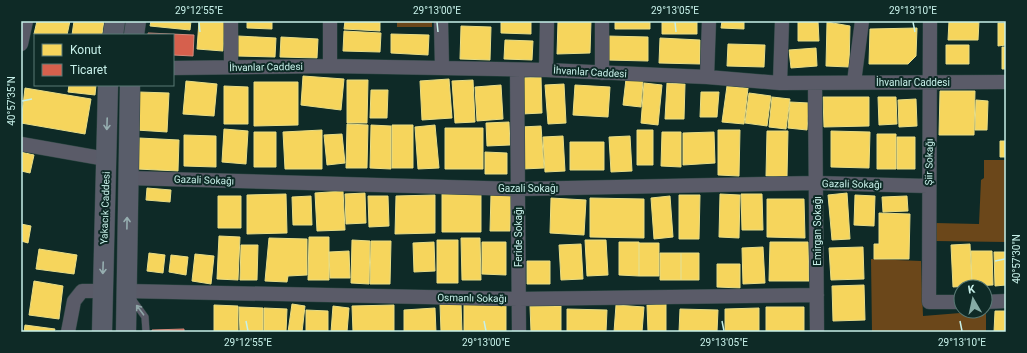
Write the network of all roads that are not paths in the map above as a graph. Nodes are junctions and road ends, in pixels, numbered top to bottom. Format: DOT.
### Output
graph roads {
  1 [pos="26,21"];
  2 [pos="115,21"];
  3 [pos="136,21"];
  4 [pos="231,21"];
  5 [pos="330,21"];
  6 [pos="441,21"];
  7 [pos="546,21"];
  8 [pos="602,21"];
  9 [pos="709,21"];
  10 [pos="782,21"];
  11 [pos="862,21"];
  12 [pos="930,21"];
  13 [pos="113,34"];
  14 [pos="134,34"];
  15 [pos="21,44"];
  16 [pos="330,66"];
  17 [pos="442,67"];
  18 [pos="174,68"];
  19 [pos="231,68"];
  20 [pos="517,70"];
  21 [pos="546,70"];
  22 [pos="602,73"];
  23 [pos="707,77"];
  24 [pos="854,82"];
  25 [pos="930,82"];
  26 [pos="1006,82"];
  27 [pos="780,83"];
  28 [pos="815,83"];
  29 [pos="108,86"];
  30 [pos="130,86"];
  31 [pos="21,144"];
  32 [pos="106,159"];
  33 [pos="128,178"];
  34 [pos="816,183"];
  35 [pos="928,186"];
  36 [pos="518,189"];
  37 [pos="102,291"];
  38 [pos="126,291"];
  39 [pos="817,296"];
  40 [pos="518,299"];
  41 [pos="1006,301"];
  42 [pos="953,302"];
  43 [pos="993,302"];
  44 [pos="68,332"];
  45 [pos="102,332"];
  46 [pos="126,332"];
  47 [pos="146,332"];
  48 [pos="519,332"];
  49 [pos="817,332"];
  1 -- 15 [label="street"];
  2 -- 13 [label="main road"];
  3 -- 14 [label="main road"];
  4 -- 19 [label="street"];
  5 -- 16 [label="street"];
  6 -- 17 [label="street"];
  7 -- 21 [label="street"];
  8 -- 22 [label="street"];
  9 -- 23 [label="street"];
  10 -- 27 [label="street"];
  11 -- 24 [label="street"];
  12 -- 25 [label="street, Şiir Sokağı"];
  16 -- 17 [label="street, İhvanlar Caddesi"];
  16 -- 19 [label="street, İhvanlar Caddesi"];
  17 -- 20 [label="street, İhvanlar Caddesi"];
  18 -- 19 [label="street, İhvanlar Caddesi"];
  20 -- 21 [label="street, İhvanlar Caddesi"];
  20 -- 36 [label="street, Feride Sokağı"];
  21 -- 22 [label="street, İhvanlar Caddesi"];
  22 -- 23 [label="street, İhvanlar Caddesi"];
  23 -- 27 [label="street, İhvanlar Caddesi"];
  24 -- 25 [label="street, İhvanlar Caddesi"];
  24 -- 28 [label="street, İhvanlar Caddesi"];
  25 -- 26 [label="street, İhvanlar Caddesi"];
  25 -- 35 [label="street, Şiir Sokağı"];
  27 -- 28 [label="street, İhvanlar Caddesi"];
  28 -- 34 [label="street, Emirgan Sokağı"];
  29 -- 32 [label="main road, Yakacık Caddesi, one-way"];
  30 -- 33 [label="main road"];
  31 -- 32 [label="street"];
  32 -- 37 [label="main road, Yakacık Caddesi, one-way"];
  33 -- 36 [label="street, Gazali Sokağı"];
  38 -- 33 [label="main road, one-way"];
  34 -- 35 [label="street, Gazali Sokağı"];
  34 -- 36 [label="street, Gazali Sokağı"];
  34 -- 39 [label="street, Emirgan Sokağı"];
  35 -- 42 [label="street, Şiir Sokağı"];
  36 -- 40 [label="street, Feride Sokağı"];
  37 -- 44 [label="street"];
  37 -- 45 [label="main road, Yakacık Caddesi"];
  38 -- 40 [label="street, Osmanlı Sokağı"];
  38 -- 46 [label="main road"];
  47 -- 38 [label="lane, one-way"];
  39 -- 40 [label="street, Osmanlı Sokağı"];
  39 -- 49 [label="street, Emirgan Sokağı"];
  40 -- 48 [label="street, Feride Sokağı"];
  41 -- 43 [label="street"];
}
